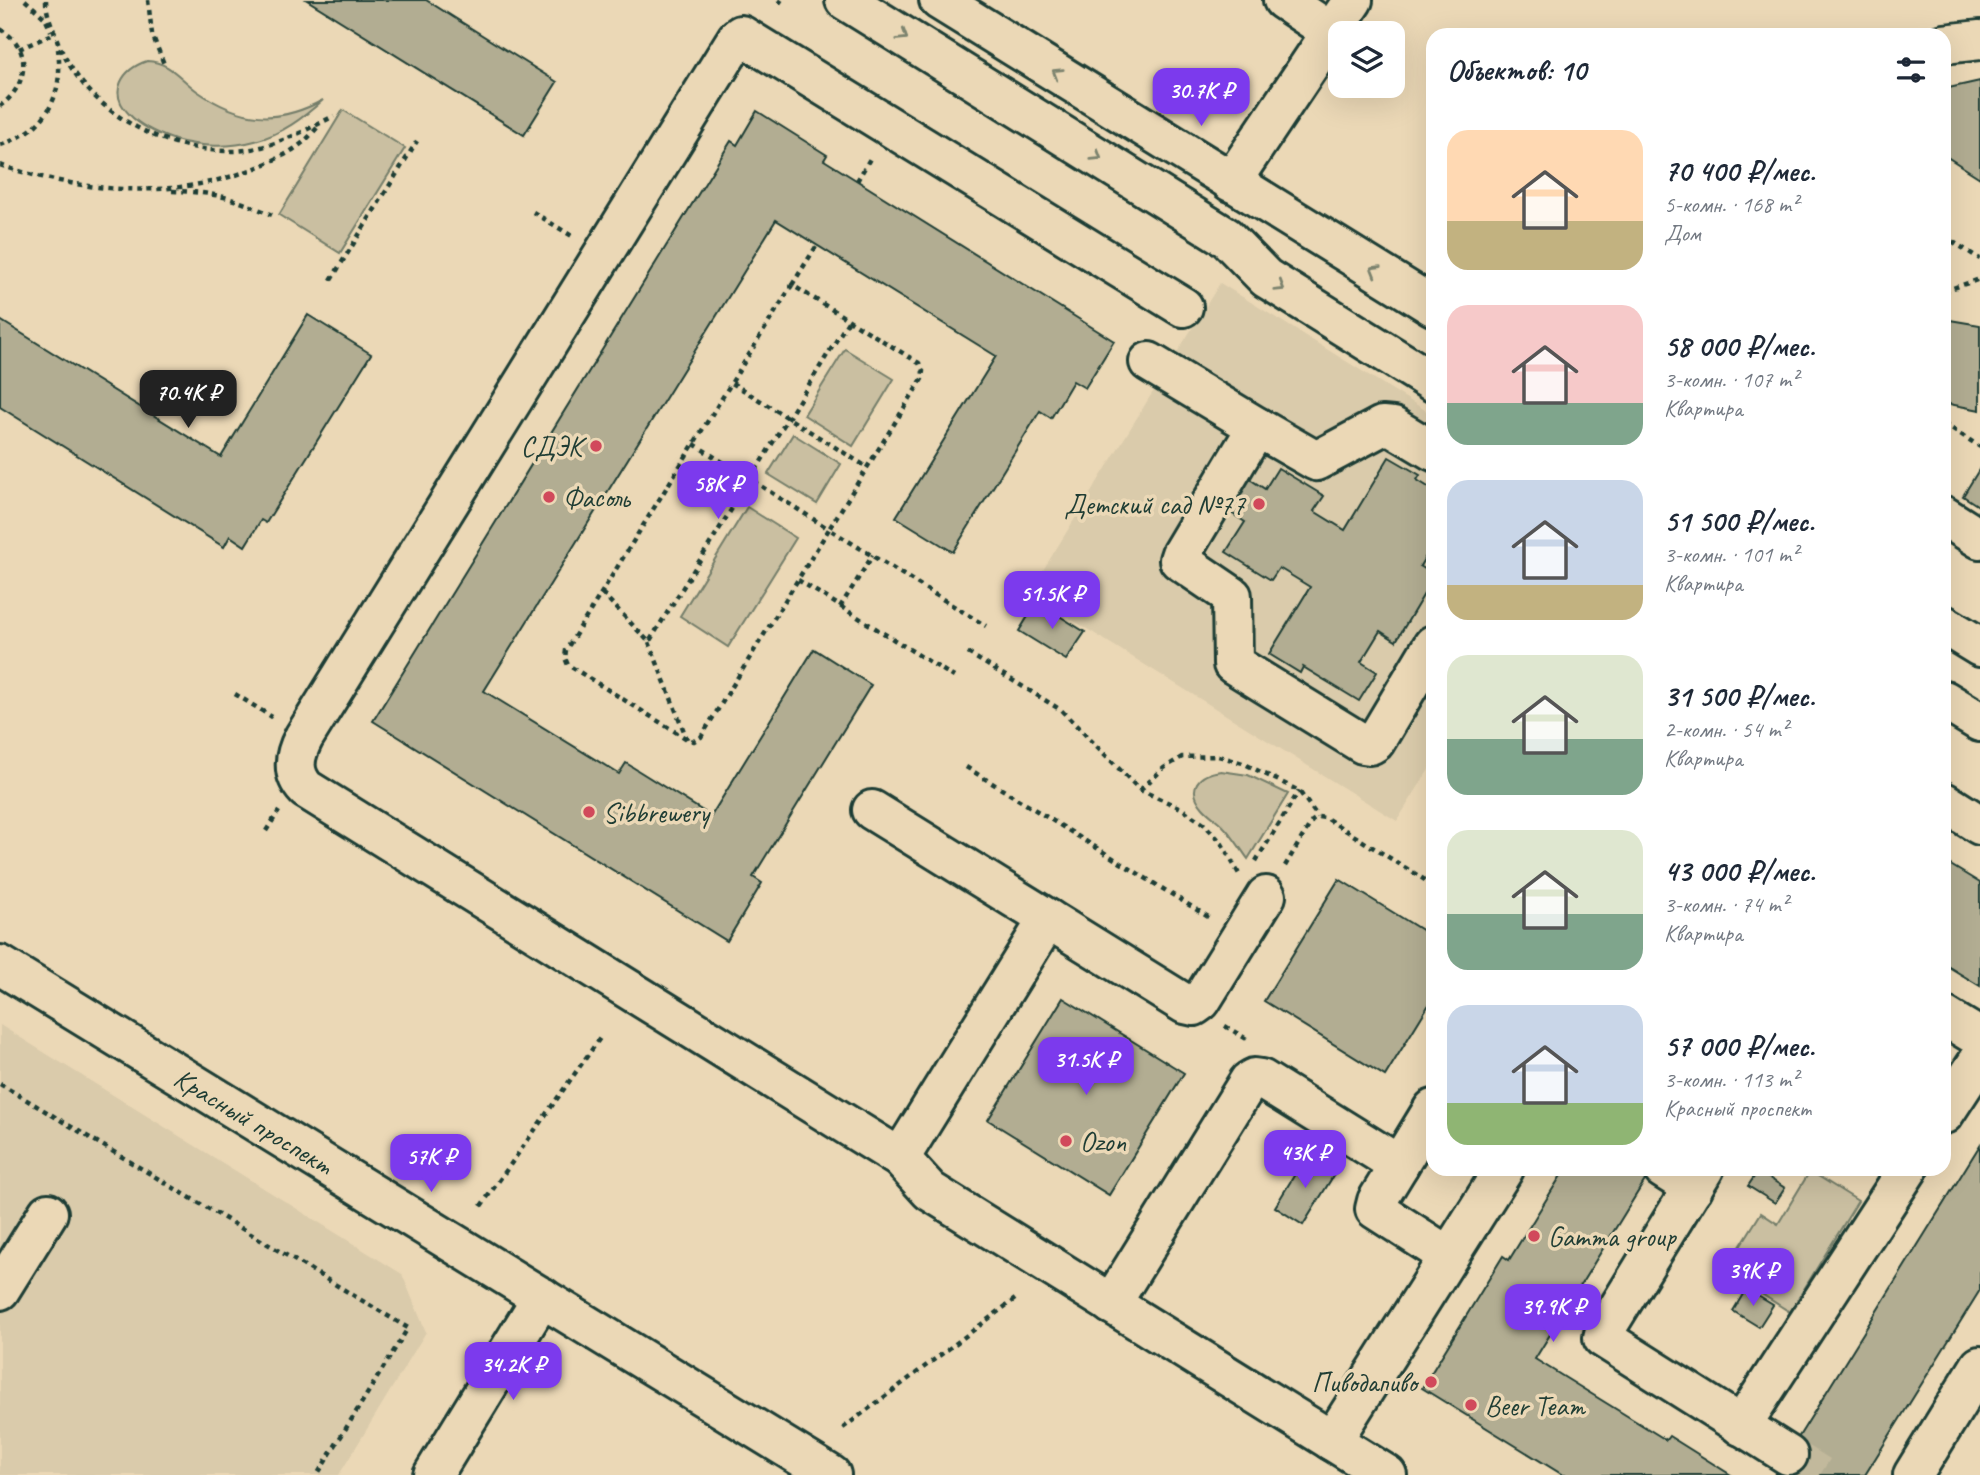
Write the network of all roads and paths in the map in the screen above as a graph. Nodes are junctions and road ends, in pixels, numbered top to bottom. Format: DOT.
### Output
graph roads {
  1 [pos="25,0"];
  2 [pos="46,0"];
  3 [pos="148,0"];
  4 [pos="778,0"];
  5 [pos="845,0"];
  6 [pos="939,0"];
  7 [pos="1283,0"];
  8 [pos="1353,0"];
  9 [pos="785,5"];
  10 [pos="1339,21"];
  11 [pos="0,29"];
  12 [pos="1328,30"];
  13 [pos="53,34"];
  14 [pos="1328,36"];
  15 [pos="1980,40"];
  16 [pos="58,43"];
  17 [pos="1951,43"];
  18 [pos="19,49"];
  19 [pos="164,64"];
  20 [pos="0,106"];
  21 [pos="334,116"];
  22 [pos="323,121"];
  23 [pos="417,141"];
  24 [pos="0,145"];
  25 [pos="0,165"];
  26 [pos="1231,182"];
  27 [pos="163,190"];
  28 [pos="533,212"];
  29 [pos="272,215"];
  30 [pos="575,238"];
  31 [pos="1951,240"];
  32 [pos="817,246"];
  33 [pos="1980,258"];
  34 [pos="1980,279"];
  35 [pos="331,280"];
  36 [pos="792,285"];
  37 [pos="1951,288"];
  38 [pos="1426,302"];
  39 [pos="1182,307"];
  40 [pos="849,320"];
  41 [pos="1149,362"];
  42 [pos="1426,378"];
  43 [pos="732,383"];
  44 [pos="788,418"];
  45 [pos="1257,427"];
  46 [pos="1951,428"];
  47 [pos="694,444"];
  48 [pos="1426,447"];
  49 [pos="1980,447"];
  50 [pos="867,467"];
  51 [pos="750,479"];
  52 [pos="1951,520"];
  53 [pos="829,529"];
  54 [pos="1980,539"];
  55 [pos="873,555"];
  56 [pos="798,580"];
  57 [pos="602,593"];
  58 [pos="840,607"];
  59 [pos="986,625"];
  60 [pos="1951,629"];
  61 [pos="649,642"];
  62 [pos="1980,647"];
  63 [pos="968,653"];
  64 [pos="1426,657"];
  65 [pos="954,677"];
  66 [pos="235,694"];
  67 [pos="1951,704"];
  68 [pos="276,720"];
  69 [pos="1980,722"];
  70 [pos="687,739"];
  71 [pos="966,767"];
  72 [pos="1140,790"];
  73 [pos="1299,791"];
  74 [pos="1951,806"];
  75 [pos="872,810"];
  76 [pos="1318,817"];
  77 [pos="1980,825"];
  78 [pos="1426,881"];
  79 [pos="1254,889"];
  80 [pos="1048,919"];
  81 [pos="1218,923"];
  82 [pos="0,965"];
  83 [pos="1951,1020"];
  84 [pos="600,1038"];
  85 [pos="1980,1038"];
  86 [pos="1980,1059"];
  87 [pos="0,1084"];
  88 [pos="1951,1103"];
  89 [pos="1426,1121"];
  90 [pos="900,1158"];
  91 [pos="1399,1165"];
  92 [pos="1499,1176"];
  93 [pos="1686,1176"];
  94 [pos="1903,1176"];
  95 [pos="481,1206"];
  96 [pos="48,1213"];
  97 [pos="1448,1256"];
  98 [pos="0,1290"];
  99 [pos="1019,1296"];
  100 [pos="542,1297"];
  101 [pos="1111,1304"];
  102 [pos="1980,1366"];
  103 [pos="1741,1426"];
  104 [pos="843,1428"];
  105 [pos="1332,1441"];
  106 [pos="1788,1455"];
  107 [pos="317,1475"];
  108 [pos="433,1475"];
  109 [pos="831,1475"];
  110 [pos="1387,1475"];
  111 [pos="1913,1475"];
  1 -- 13 [label="path"];
  2 -- 16 [label="path"];
  3 -- 19 [label="path"];
  4 -- 9 [label="path"];
  5 -- 42 [label="street, one-way"];
  26 -- 6 [label="street, one-way"];
  7 -- 12 [label="street"];
  8 -- 10 [label="street"];
  11 -- 18 [label="path"];
  13 -- 16 [label="path"];
  13 -- 18 [label="path"];
  14 -- 26 [label="street"];
  15 -- 17 [label="street"];
  16 -- 22 [label="path"];
  16 -- 24 [label="path"];
  18 -- 20 [label="path"];
  21 -- 22 [label="path"];
  22 -- 27 [label="path"];
  23 -- 35 [label="path"];
  25 -- 27 [label="path"];
  38 -- 26 [label="street, one-way"];
  27 -- 29 [label="path"];
  28 -- 30 [label="path"];
  31 -- 33 [label="path"];
  32 -- 36 [label="path"];
  34 -- 37 [label="path"];
  36 -- 40 [label="path"];
  36 -- 43 [label="path"];
  39 -- 90 [label="street"];
  40 -- 44 [label="path"];
  40 -- 50 [label="path"];
  41 -- 45 [label="street"];
  43 -- 44 [label="path"];
  43 -- 47 [label="path"];
  44 -- 50 [label="path"];
  44 -- 51 [label="path"];
  45 -- 48 [label="street"];
  45 -- 64 [label="street"];
  46 -- 49 [label="path"];
  47 -- 51 [label="path"];
  47 -- 57 [label="path"];
  50 -- 53 [label="path"];
  51 -- 53 [label="path"];
  51 -- 61 [label="path"];
  52 -- 54 [label="street"];
  53 -- 55 [label="path"];
  53 -- 56 [label="path"];
  55 -- 58 [label="path"];
  55 -- 59 [label="path"];
  56 -- 58 [label="path"];
  56 -- 70 [label="path"];
  57 -- 61 [label="path"];
  57 -- 70 [label="path"];
  58 -- 65 [label="path"];
  60 -- 62 [label="street"];
  61 -- 70 [label="path"];
  63 -- 72 [label="path"];
  66 -- 68 [label="path"];
  67 -- 69 [label="street"];
  71 -- 81 [label="path"];
  72 -- 73 [label="path"];
  72 -- 79 [label="path"];
  73 -- 76 [label="path"];
  73 -- 79 [label="path"];
  74 -- 77 [label="street"];
  75 -- 80 [label="street"];
  76 -- 78 [label="path"];
  76 -- 79 [label="path"];
  79 -- 80 [label="street"];
  80 -- 90 [label="street"];
  82 -- 100 [label="street, Красный проспект"];
  83 -- 85 [label="street"];
  84 -- 95 [label="path"];
  86 -- 88 [label="street"];
  87 -- 107 [label="path"];
  89 -- 91 [label="street"];
  90 -- 101 [label="street"];
  91 -- 97 [label="street"];
  91 -- 101 [label="street"];
  92 -- 97 [label="street"];
  93 -- 103 [label="street"];
  94 -- 103 [label="street"];
  96 -- 98 [label="street"];
  97 -- 105 [label="street"];
  99 -- 104 [label="path"];
  100 -- 108 [label="street"];
  100 -- 109 [label="street, Красный проспект"];
  101 -- 105 [label="street"];
  102 -- 111 [label="street"];
  103 -- 106 [label="street"];
  105 -- 110 [label="street"];
}
